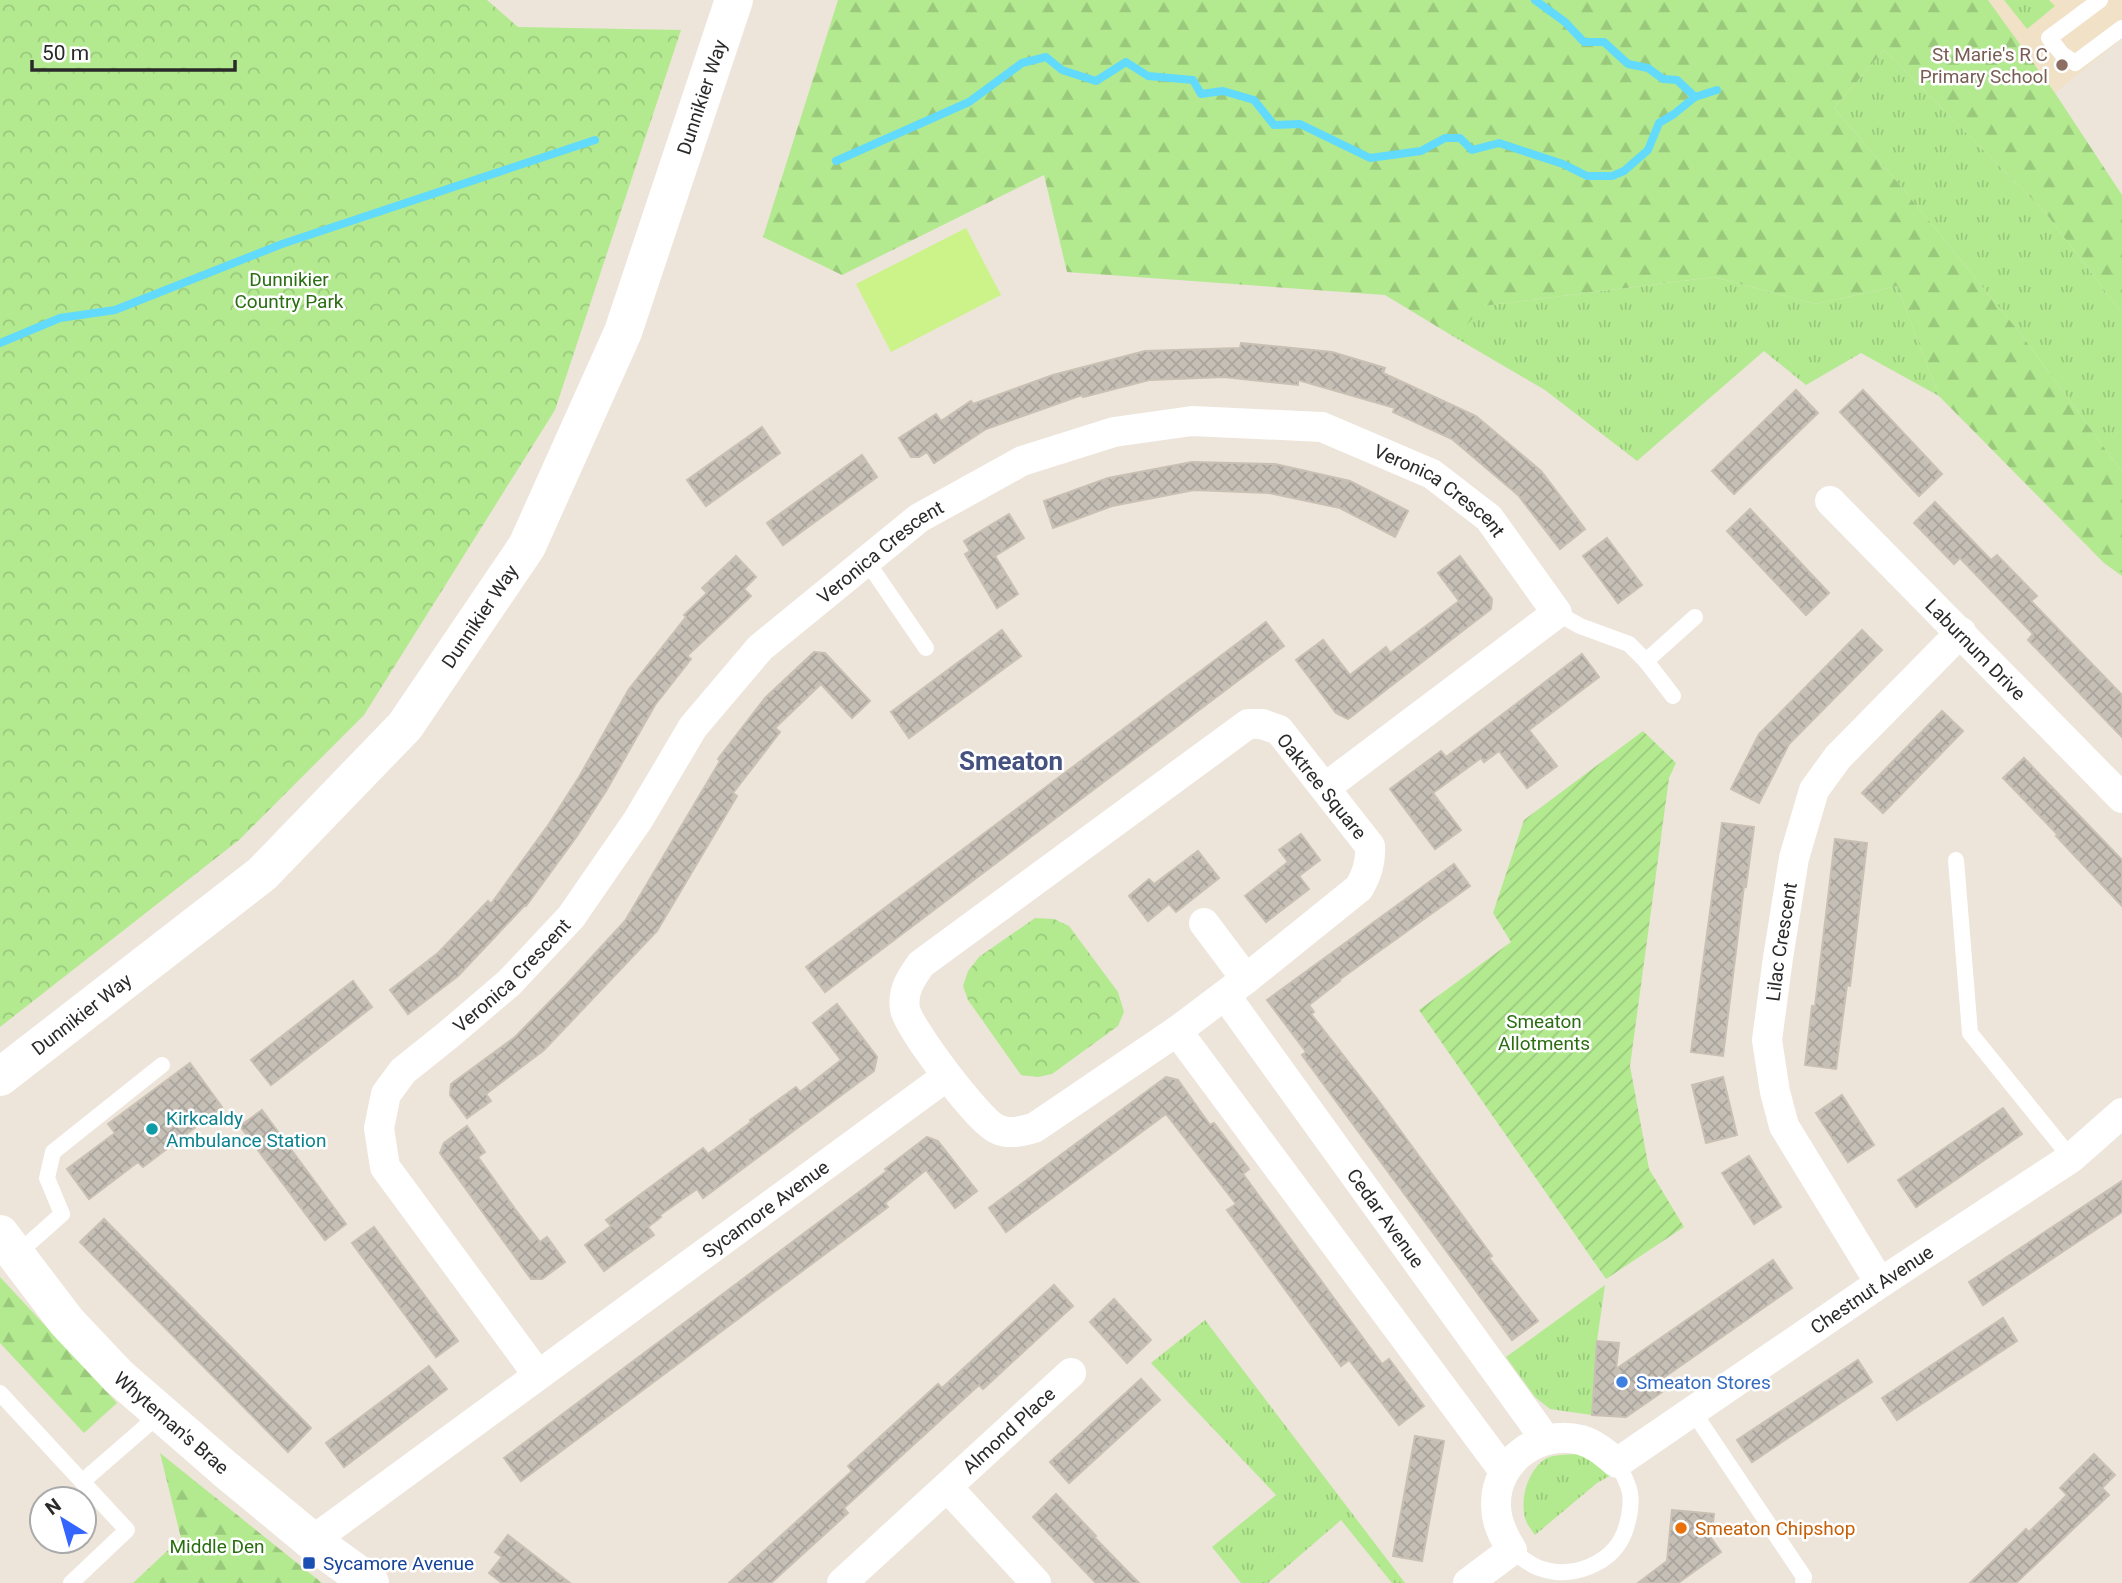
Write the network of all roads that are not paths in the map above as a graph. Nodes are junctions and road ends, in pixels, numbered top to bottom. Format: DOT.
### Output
graph roads {
  1 [pos="734,0"];
  2 [pos="2099,0"];
  3 [pos="2122,28"];
  4 [pos="1830,501"];
  5 [pos="866,559"];
  6 [pos="1557,613"];
  7 [pos="1696,617"];
  8 [pos="1961,632"];
  9 [pos="926,648"];
  10 [pos="1646,661"];
  11 [pos="1673,696"];
  12 [pos="1326,787"];
  13 [pos="2122,798"];
  14 [pos="1956,860"];
  15 [pos="1204,923"];
  16 [pos="1236,987"];
  17 [pos="1177,1031"];
  18 [pos="162,1065"];
  19 [pos="947,1076"];
  20 [pos="0,1077"];
  21 [pos="2122,1113"];
  22 [pos="2071,1158"];
  23 [pos="8,1244"];
  24 [pos="1880,1283"];
  25 [pos="1071,1373"];
  26 [pos="538,1375"];
  27 [pos="0,1393"];
  28 [pos="1692,1410"];
  29 [pos="160,1414"];
  30 [pos="1546,1440"];
  31 [pos="1617,1463"];
  32 [pos="1504,1471"];
  33 [pos="83,1481"];
  34 [pos="947,1487"];
  35 [pos="312,1541"];
  36 [pos="1512,1550"];
  37 [pos="71,1583"];
  38 [pos="370,1583"];
  39 [pos="842,1583"];
  40 [pos="1036,1583"];
  41 [pos="1468,1583"];
  42 [pos="1803,1583"];
  1 -- 20 [label="main road, Dunnikier Way"];
  2 -- 3 [label="lane"];
  4 -- 8 [label="street, Laburnum Drive"];
  5 -- 6 [label="street, Veronica Crescent"];
  5 -- 9 [label="lane"];
  5 -- 26 [label="street, Veronica Crescent"];
  6 -- 10 [label="lane"];
  6 -- 12 [label="street"];
  7 -- 10 [label="lane"];
  8 -- 13 [label="street, Laburnum Drive"];
  8 -- 24 [label="street, Lilac Crescent"];
  10 -- 11 [label="lane"];
  12 -- 16 [label="street, Oaktree Square"];
  12 -- 19 [label="street, Oaktree Square"];
  14 -- 22 [label="lane"];
  15 -- 16 [label="street, Cedar Avenue"];
  16 -- 17 [label="street, Oaktree Square"];
  16 -- 30 [label="street, Cedar Avenue"];
  17 -- 19 [label="street, Oaktree Square"];
  17 -- 32 [label="street"];
  18 -- 23 [label="lane"];
  19 -- 26 [label="street, Sycamore Avenue"];
  21 -- 22 [label="street, Chestnut Avenue"];
  22 -- 24 [label="street, Chestnut Avenue"];
  23 -- 29 [label="main road, Whyteman's Brae"];
  24 -- 28 [label="street, Chestnut Avenue"];
  25 -- 34 [label="street, Almond Place"];
  26 -- 35 [label="street, Sycamore Avenue"];
  27 -- 33 [label="lane"];
  28 -- 31 [label="street, Chestnut Avenue"];
  28 -- 42 [label="lane"];
  29 -- 33 [label="lane"];
  29 -- 35 [label="main road, Whyteman's Brae"];
  30 -- 31 [label="street"];
  30 -- 32 [label="street"];
  31 -- 36 [label="lane"];
  32 -- 36 [label="street"];
  33 -- 37 [label="lane"];
  34 -- 39 [label="street, Almond Place"];
  34 -- 40 [label="street, Almond Place"];
  35 -- 38 [label="main road, Whyteman's Brae"];
  36 -- 41 [label="street"];
}
